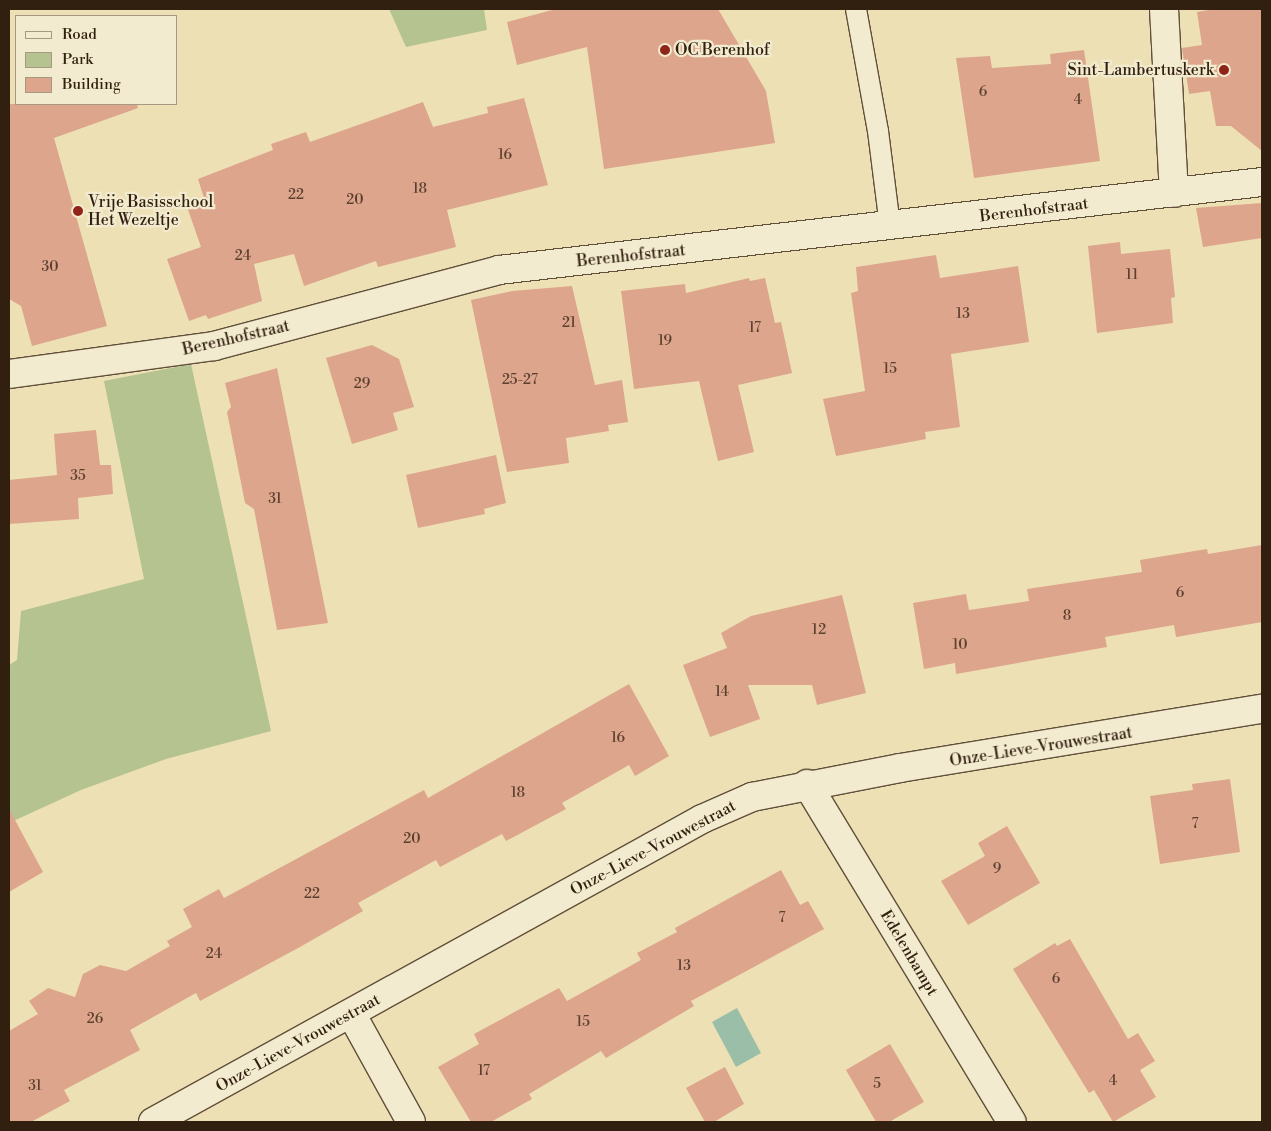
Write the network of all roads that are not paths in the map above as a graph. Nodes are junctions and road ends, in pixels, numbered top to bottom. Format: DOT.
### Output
graph roads {
  1 [pos="856,9"];
  2 [pos="1164,9"];
  3 [pos="1262,182"];
  4 [pos="1174,193"];
  5 [pos="890,226"];
  6 [pos="9,374"];
  7 [pos="1262,710"];
  8 [pos="807,784"];
  9 [pos="352,1014"];
  10 [pos="153,1122"];
  11 [pos="411,1122"];
  12 [pos="1012,1122"];
  1 -- 5 [label="lane"];
  2 -- 4 [label="street"];
  3 -- 4 [label="street, Berenhofstraat"];
  4 -- 5 [label="street, Berenhofstraat"];
  5 -- 6 [label="street, Berenhofstraat"];
  7 -- 8 [label="street, Onze-Lieve-Vrouwestraat"];
  8 -- 9 [label="street, Onze-Lieve-Vrouwestraat"];
  8 -- 12 [label="street, Edelenbampt"];
  9 -- 10 [label="street, Onze-Lieve-Vrouwestraat"];
  9 -- 11 [label="street"];
}
